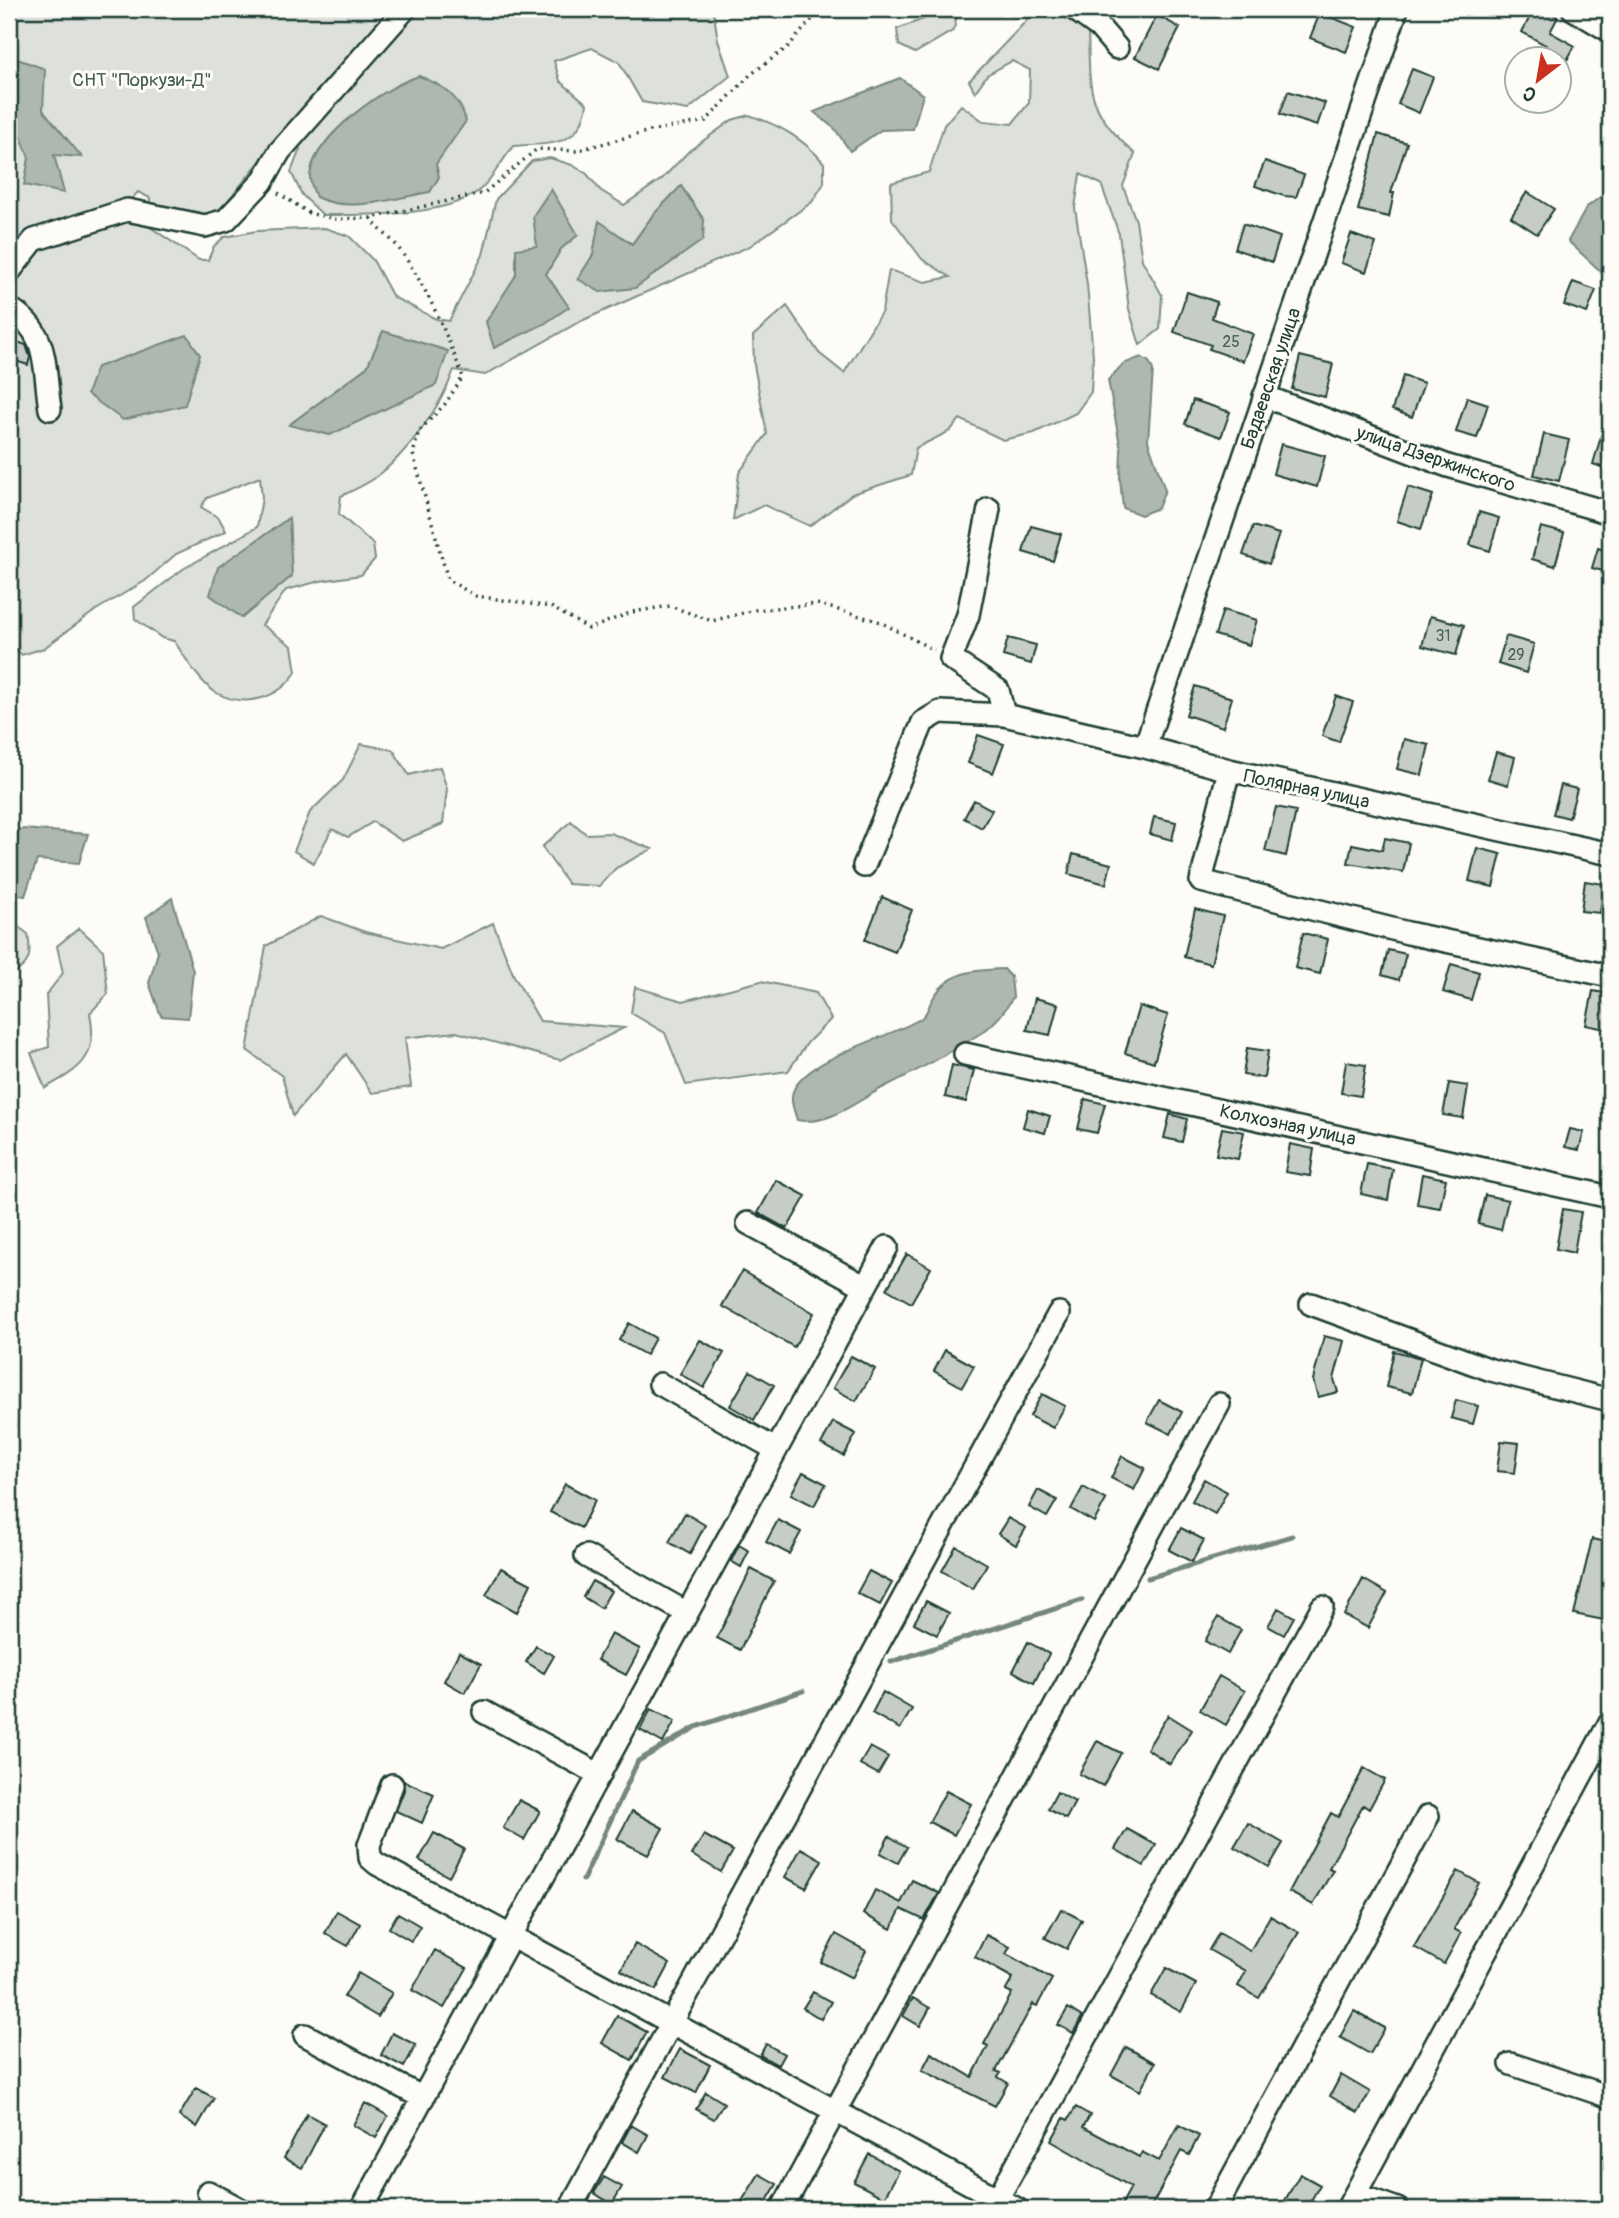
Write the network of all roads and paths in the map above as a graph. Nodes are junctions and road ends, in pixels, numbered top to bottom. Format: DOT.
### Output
graph roads {
  1 [pos="405,9"];
  2 [pos="821,9"];
  3 [pos="1073,9"];
  4 [pos="1397,9"];
  5 [pos="1573,9"];
  6 [pos="1610,31"];
  7 [pos="1117,48"];
  8 [pos="262,182"];
  9 [pos="371,218"];
  10 [pos="9,272"];
  11 [pos="9,308"];
  12 [pos="1264,396"];
  13 [pos="50,409"];
  14 [pos="989,509"];
  15 [pos="1610,513"];
  16 [pos="951,659"];
  17 [pos="1004,715"];
  18 [pos="1146,747"];
  19 [pos="1229,771"];
  20 [pos="1610,855"];
  21 [pos="864,866"];
  22 [pos="1610,976"];
  23 [pos="965,1054"];
  24 [pos="1610,1197"];
  25 [pos="748,1223"];
  26 [pos="887,1247"];
  27 [pos="864,1286"];
  28 [pos="1311,1304"];
  29 [pos="1059,1313"];
  30 [pos="660,1384"];
  31 [pos="1610,1400"];
  32 [pos="1219,1404"];
  33 [pos="775,1449"];
  34 [pos="586,1556"];
  35 [pos="1322,1607"];
  36 [pos="687,1613"];
  37 [pos="484,1712"];
  38 [pos="1610,1721"];
  39 [pos="600,1775"];
  40 [pos="392,1785"];
  41 [pos="1428,1816"];
  42 [pos="512,1937"];
  43 [pos="671,2023"];
  44 [pos="305,2035"];
  45 [pos="1511,2064"];
  46 [pos="1610,2097"];
  47 [pos="423,2098"];
  48 [pos="835,2111"];
  49 [pos="208,2192"];
  50 [pos="1351,2202"];
  51 [pos="995,2204"];
  52 [pos="240,2209"];
  53 [pos="362,2209"];
  54 [pos="570,2209"];
  55 [pos="782,2209"];
  56 [pos="1017,2209"];
  57 [pos="1214,2209"];
  58 [pos="1397,2209"];
  1 -- 8 [label="street"];
  2 -- 9 [label="path"];
  3 -- 7 [label="street"];
  4 -- 12 [label="street, Бадаевская улица"];
  5 -- 6 [label="street"];
  8 -- 9 [label="path"];
  8 -- 10 [label="street"];
  9 -- 16 [label="path"];
  11 -- 13 [label="street"];
  12 -- 15 [label="street, улица Дзержинского"];
  12 -- 18 [label="street, Бадаевская улица"];
  14 -- 16 [label="street"];
  16 -- 17 [label="street"];
  17 -- 18 [label="street, Полярная улица"];
  17 -- 21 [label="street, Полярная улица"];
  18 -- 19 [label="street, Полярная улица"];
  19 -- 20 [label="street, Полярная улица"];
  19 -- 22 [label="street"];
  23 -- 24 [label="street, Колхозная улица"];
  25 -- 27 [label="street"];
  26 -- 27 [label="street"];
  27 -- 33 [label="street"];
  28 -- 31 [label="street"];
  29 -- 43 [label="street"];
  30 -- 33 [label="street"];
  32 -- 48 [label="street"];
  33 -- 36 [label="street"];
  34 -- 36 [label="street"];
  35 -- 51 [label="street"];
  36 -- 39 [label="street"];
  37 -- 39 [label="street"];
  38 -- 50 [label="street"];
  39 -- 42 [label="street"];
  40 -- 42 [label="street"];
  41 -- 57 [label="street"];
  42 -- 43 [label="street"];
  42 -- 47 [label="street"];
  43 -- 48 [label="street"];
  43 -- 54 [label="street"];
  44 -- 47 [label="street"];
  45 -- 46 [label="street"];
  47 -- 53 [label="street"];
  48 -- 51 [label="street"];
  48 -- 55 [label="street"];
  49 -- 52 [label="street"];
  50 -- 58 [label="street"];
  51 -- 56 [label="street"];
}
